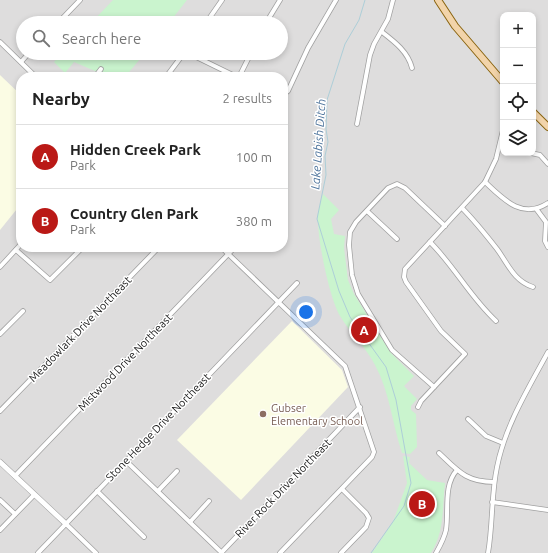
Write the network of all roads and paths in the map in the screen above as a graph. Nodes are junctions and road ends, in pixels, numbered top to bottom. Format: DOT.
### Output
graph roads {
  1 [pos="80,0"];
  2 [pos="222,0"];
  3 [pos="280,0"];
  4 [pos="336,0"];
  5 [pos="393,0"];
  6 [pos="438,0"];
  7 [pos="65,16"];
  8 [pos="211,16"];
  9 [pos="270,16"];
  10 [pos="382,32"];
  11 [pos="0,42"];
  12 [pos="16,57"];
  13 [pos="179,60"];
  14 [pos="203,60"];
  15 [pos="247,60"];
  16 [pos="21,62"];
  17 [pos="412,68"];
  18 [pos="101,69"];
  19 [pos="31,72"];
  20 [pos="99,72"];
  21 [pos="170,72"];
  22 [pos="228,72"];
  23 [pos="241,72"];
  24 [pos="500,79"];
  25 [pos="288,91"];
  26 [pos="536,115"];
  27 [pos="357,124"];
  28 [pos="548,127"];
  29 [pos="500,148"];
  30 [pos="536,154"];
  31 [pos="548,164"];
  32 [pos="485,182"];
  33 [pos="548,203"];
  34 [pos="462,208"];
  35 [pos="537,210"];
  36 [pos="367,211"];
  37 [pos="445,226"];
  38 [pos="397,239"];
  39 [pos="430,242"];
  40 [pos="548,247"];
  41 [pos="16,250"];
  42 [pos="18,252"];
  43 [pos="78,252"];
  44 [pos="155,252"];
  45 [pos="228,254"];
  46 [pos="0,268"];
  47 [pos="297,283"];
  48 [pos="533,287"];
  49 [pos="279,302"];
  50 [pos="23,311"];
  51 [pos="496,321"];
  52 [pos="0,334"];
  53 [pos="548,352"];
  54 [pos="434,387"];
  55 [pos="418,407"];
  56 [pos="360,408"];
  57 [pos="0,411"];
  58 [pos="468,420"];
  59 [pos="503,443"];
  60 [pos="439,452"];
  61 [pos="126,461"];
  62 [pos="0,462"];
  63 [pos="457,470"];
  64 [pos="178,471"];
  65 [pos="15,476"];
  66 [pos="494,482"];
  67 [pos="342,489"];
  68 [pos="97,491"];
  69 [pos="158,491"];
  70 [pos="34,495"];
  71 [pos="0,500"];
  72 [pos="209,501"];
  73 [pos="492,502"];
  74 [pos="548,510"];
  75 [pos="15,514"];
  76 [pos="190,522"];
  77 [pos="66,524"];
  78 [pos="0,530"];
  79 [pos="144,537"];
  80 [pos="38,553"];
  81 [pos="96,553"];
  82 [pos="222,553"];
  83 [pos="280,553"];
  84 [pos="341,553"];
  85 [pos="436,553"];
  86 [pos="488,553"];
  1 -- 7 [label="street"];
  2 -- 8 [label="street"];
  3 -- 9 [label="street"];
  4 -- 25 [label="street"];
  5 -- 10 [label="street"];
  6 -- 24 [label="main road"];
  10 -- 17 [label="street"];
  10 -- 27 [label="street"];
  11 -- 12 [label="street"];
  13 -- 21 [label="street"];
  14 -- 22 [label="street"];
  15 -- 23 [label="street"];
  16 -- 19 [label="street"];
  18 -- 20 [label="street"];
  26 -- 28 [label="main road"];
  29 -- 32 [label="street"];
  30 -- 31 [label="street"];
  32 -- 34 [label="street"];
  32 -- 35 [label="street"];
  33 -- 35 [label="street"];
  34 -- 37 [label="street"];
  34 -- 48 [label="street"];
  35 -- 40 [label="street"];
  36 -- 37 [label="street"];
  36 -- 38 [label="street"];
  36 -- 54 [label="street"];
  37 -- 39 [label="street"];
  39 -- 51 [label="street"];
  39 -- 54 [label="street"];
  41 -- 46 [label="street"];
  42 -- 43 [label="street"];
  44 -- 57 [label="street, Meadowlark Drive Northeast"];
  45 -- 49 [label="street"];
  45 -- 65 [label="street, Mistwood Drive Northeast"];
  47 -- 49 [label="street, Stone Hedge Drive Northeast"];
  49 -- 56 [label="street"];
  49 -- 61 [label="street, Stone Hedge Drive Northeast"];
  50 -- 52 [label="street"];
  53 -- 59 [label="street"];
  54 -- 55 [label="street"];
  56 -- 67 [label="street"];
  56 -- 82 [label="street, River Rock Drive Northeast"];
  58 -- 59 [label="street"];
  59 -- 66 [label="street"];
  60 -- 63 [label="street"];
  61 -- 68 [label="street, Stone Hedge Drive Northeast"];
  61 -- 69 [label="street"];
  62 -- 65 [label="street"];
  63 -- 66 [label="street"];
  63 -- 85 [label="street"];
  64 -- 69 [label="street"];
  65 -- 70 [label="street"];
  66 -- 73 [label="street"];
  67 -- 83 [label="street"];
  67 -- 84 [label="street"];
  68 -- 77 [label="street, Stone Hedge Drive Northeast"];
  68 -- 79 [label="street"];
  69 -- 76 [label="street"];
  70 -- 75 [label="street"];
  70 -- 77 [label="street"];
  71 -- 75 [label="street"];
  72 -- 76 [label="street"];
  73 -- 74 [label="street"];
  73 -- 86 [label="street"];
  75 -- 78 [label="street"];
  76 -- 82 [label="street"];
  77 -- 80 [label="street, Stone Hedge Drive Northeast"];
  77 -- 81 [label="street"];
}
